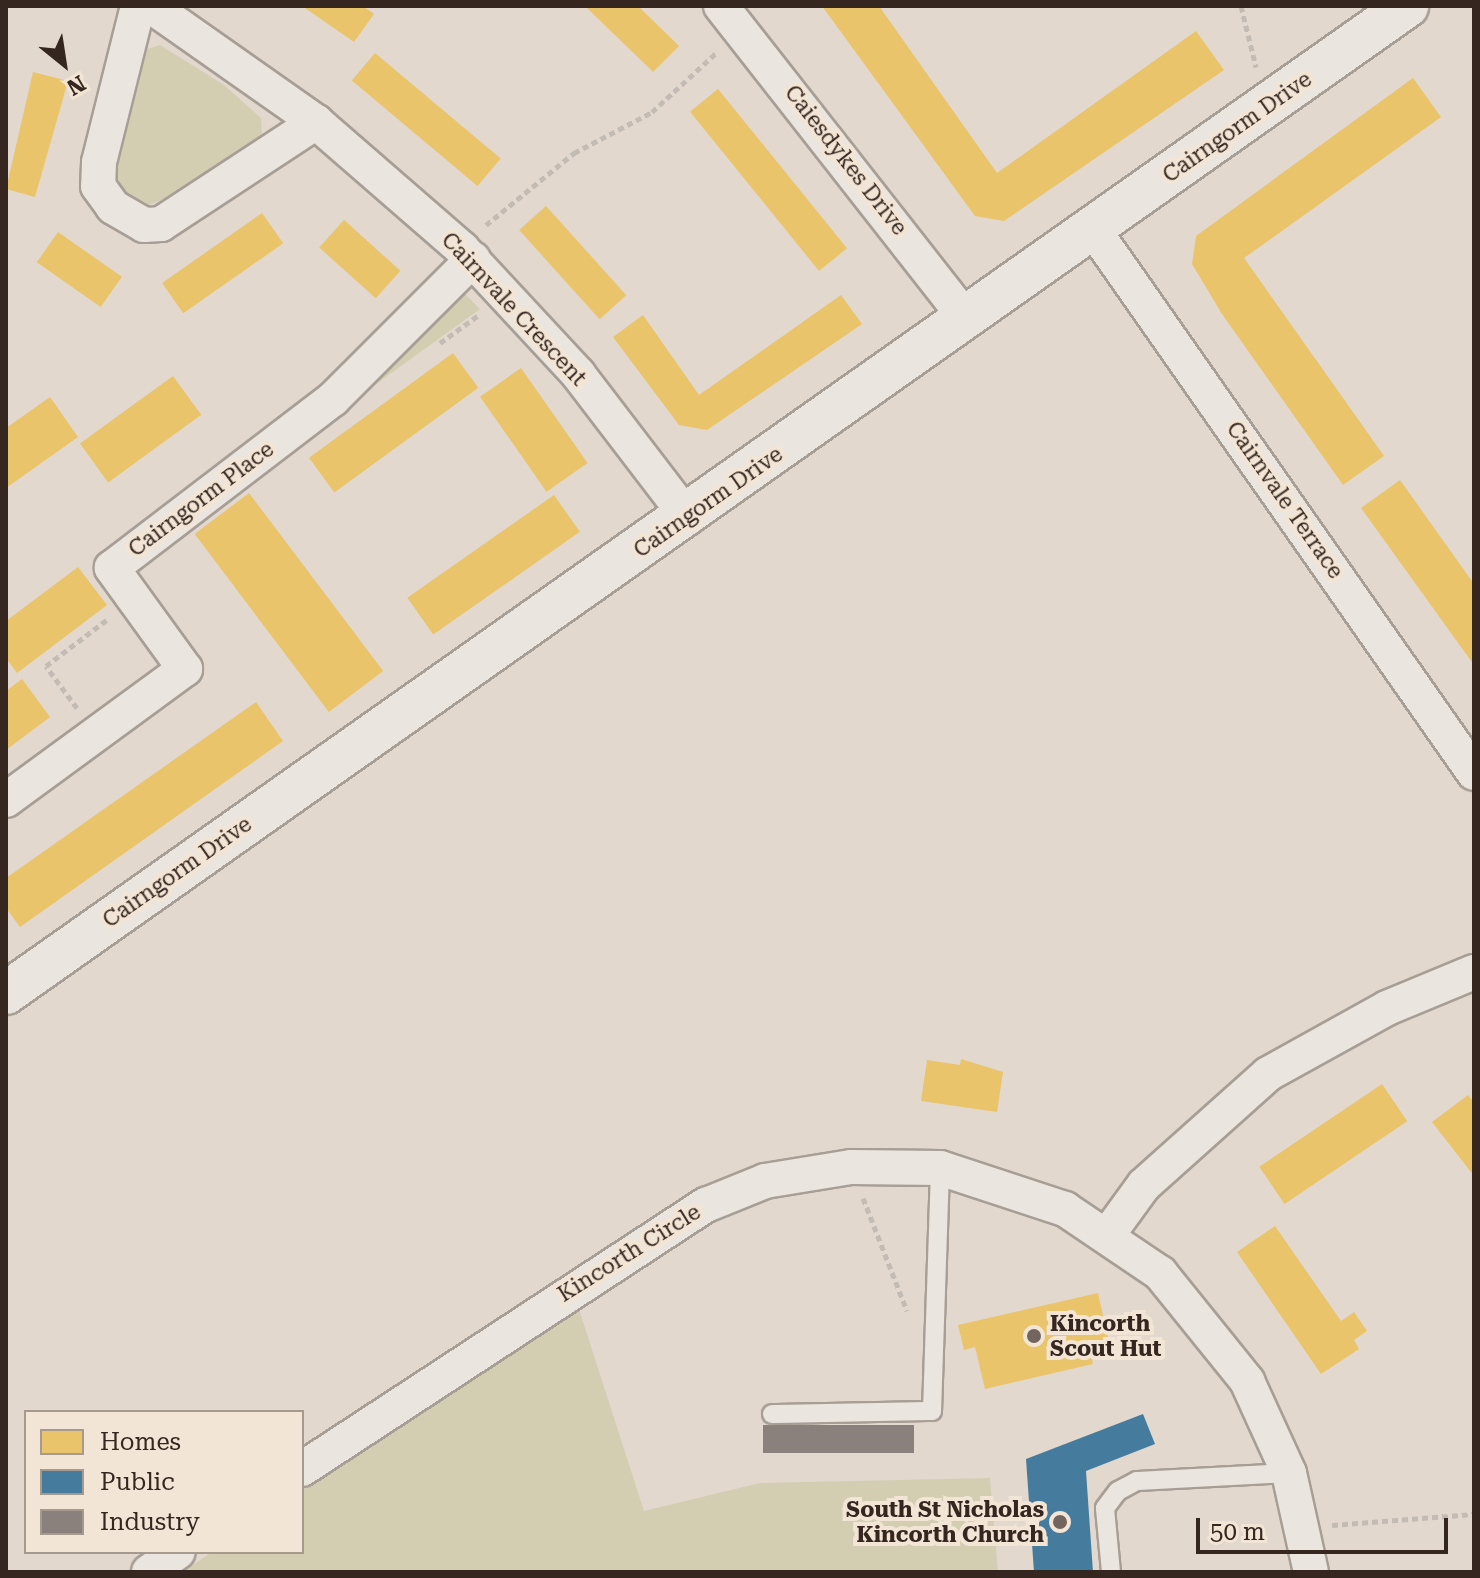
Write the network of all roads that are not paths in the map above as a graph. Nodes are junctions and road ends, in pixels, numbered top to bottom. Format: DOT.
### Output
graph roads {
  1 [pos="138,6"];
  2 [pos="151,6"];
  3 [pos="1407,6"];
  4 [pos="731,18"];
  5 [pos="316,122"];
  6 [pos="1093,229"];
  7 [pos="468,254"];
  8 [pos="966,318"];
  9 [pos="688,518"];
  10 [pos="1474,773"];
  11 [pos="6,800"];
  12 [pos="10,983"];
  13 [pos="1468,984"];
  14 [pos="940,1168"];
  15 [pos="1109,1233"];
  16 [pos="772,1414"];
  17 [pos="304,1468"];
  18 [pos="1289,1473"];
  19 [pos="175,1554"];
  20 [pos="149,1572"];
  21 [pos="1111,1572"];
  22 [pos="1311,1572"];
  1 -- 5 [label="street"];
  2 -- 5 [label="street, Cairnvale Crescent"];
  3 -- 6 [label="street, Cairngorm Drive"];
  4 -- 8 [label="street, Caiesdykes Drive"];
  5 -- 7 [label="street, Cairnvale Crescent"];
  6 -- 8 [label="street, Cairngorm Drive"];
  6 -- 10 [label="street, Cairnvale Terrace"];
  7 -- 9 [label="street, Cairnvale Crescent"];
  7 -- 11 [label="street, Cairngorm Place"];
  8 -- 9 [label="street, Cairngorm Drive"];
  9 -- 12 [label="street, Cairngorm Drive"];
  13 -- 15 [label="street"];
  14 -- 15 [label="street, Kincorth Circle"];
  14 -- 16 [label="lane"];
  14 -- 17 [label="street, Kincorth Circle"];
  15 -- 18 [label="street, Kincorth Circle"];
  18 -- 21 [label="lane"];
  18 -- 22 [label="street, Kincorth Circle"];
  19 -- 20 [label="street"];
}
